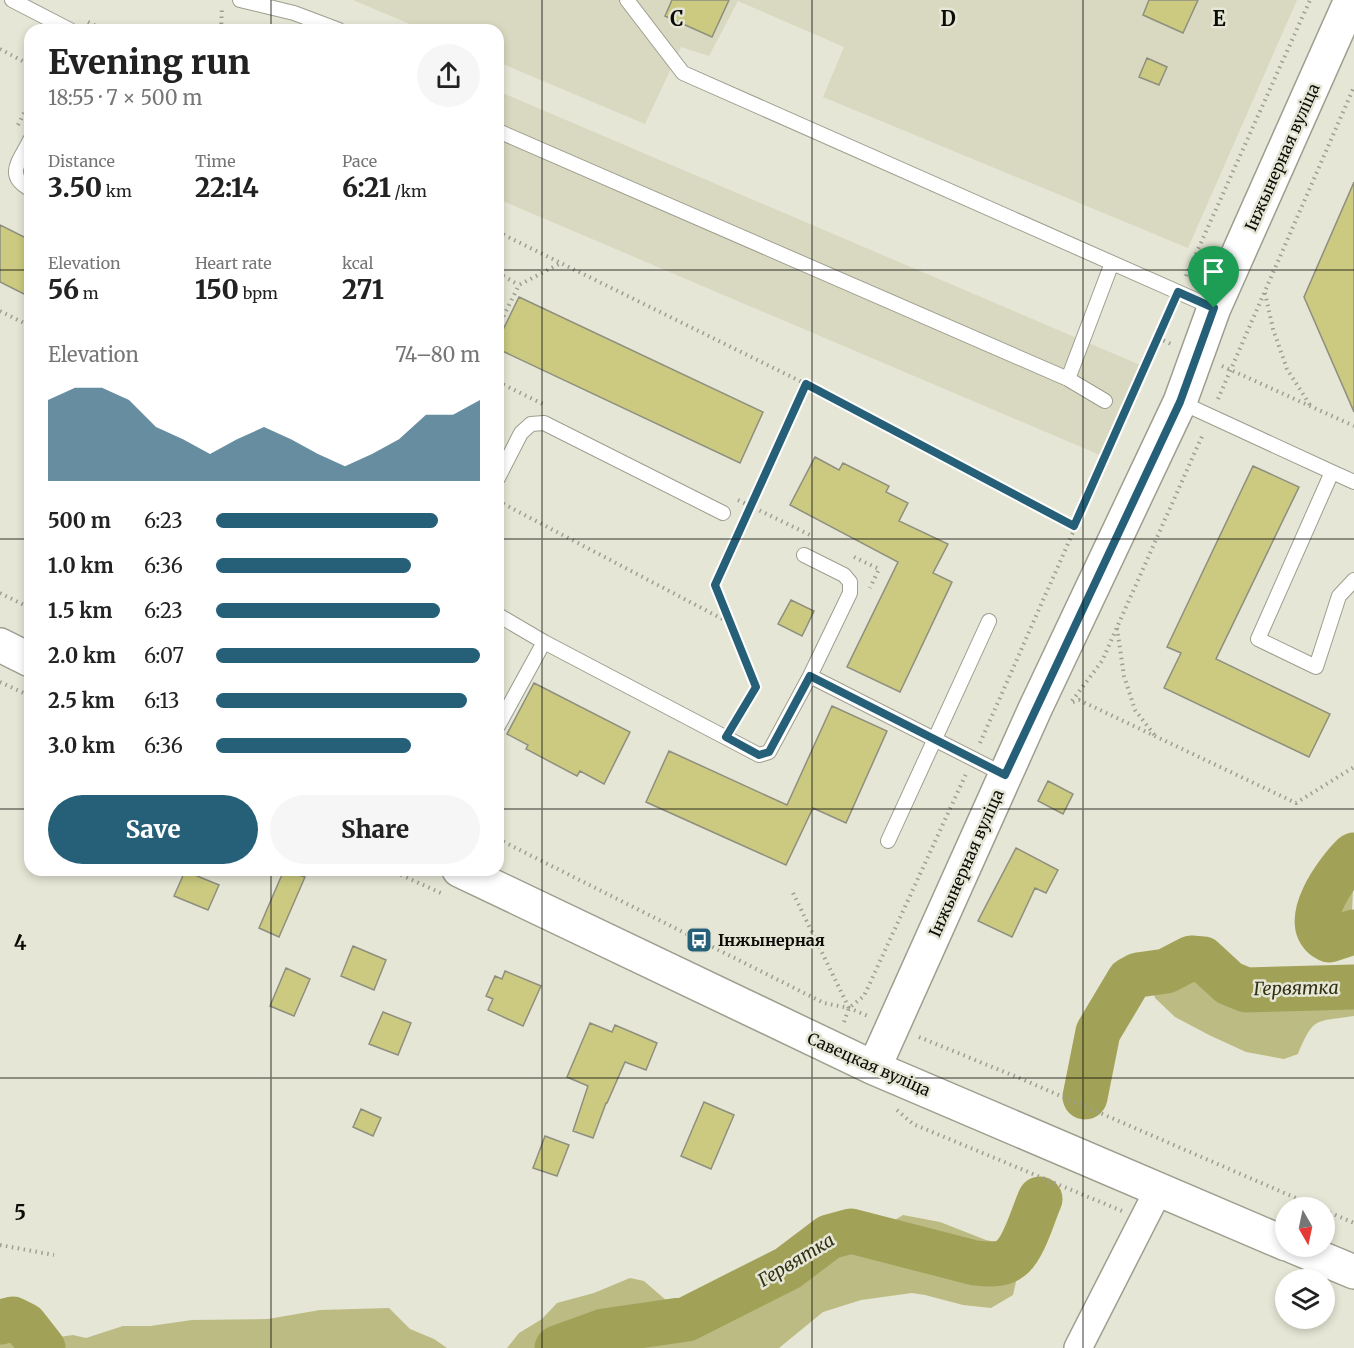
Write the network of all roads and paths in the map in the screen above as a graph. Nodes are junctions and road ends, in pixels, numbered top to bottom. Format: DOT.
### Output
graph roads {
  1 [pos="12,0"];
  2 [pos="223,0"];
  3 [pos="240,0"];
  4 [pos="627,0"];
  5 [pos="1310,0"];
  6 [pos="1351,0"];
  7 [pos="58,24"];
  8 [pos="221,24"];
  9 [pos="323,24"];
  10 [pos="0,49"];
  11 [pos="24,62"];
  12 [pos="504,134"];
  13 [pos="24,152"];
  14 [pos="24,186"];
  15 [pos="504,235"];
  16 [pos="1112,263"];
  17 [pos="560,264"];
  18 [pos="504,276"];
  19 [pos="519,285"];
  20 [pos="1178,292"];
  21 [pos="1264,292"];
  22 [pos="1214,308"];
  23 [pos="0,311"];
  24 [pos="504,315"];
  25 [pos="24,323"];
  26 [pos="1158,338"];
  27 [pos="1197,356"];
  28 [pos="1068,379"];
  29 [pos="806,384"];
  30 [pos="1105,401"];
  31 [pos="1180,402"];
  32 [pos="1311,406"];
  33 [pos="1354,426"];
  34 [pos="504,466"];
  35 [pos="1332,472"];
  36 [pos="1354,482"];
  37 [pos="504,504"];
  38 [pos="723,513"];
  39 [pos="1074,526"];
  40 [pos="804,555"];
  41 [pos="1354,580"];
  42 [pos="0,593"];
  43 [pos="24,605"];
  44 [pos="504,619"];
  45 [pos="989,621"];
  46 [pos="732,624"];
  47 [pos="1117,627"];
  48 [pos="543,642"];
  49 [pos="0,645"];
  50 [pos="24,657"];
  51 [pos="810,676"];
  52 [pos="0,681"];
  53 [pos="24,693"];
  54 [pos="1035,710"];
  55 [pos="504,715"];
  56 [pos="726,737"];
  57 [pos="1157,737"];
  58 [pos="934,740"];
  59 [pos="973,759"];
  60 [pos="1354,767"];
  61 [pos="1005,775"];
  62 [pos="888,840"];
  63 [pos="472,876"];
  64 [pos="793,893"];
  65 [pos="874,1068"];
  66 [pos="1158,1191"];
  67 [pos="1335,1215"];
  68 [pos="1354,1223"];
  69 [pos="1275,1239"];
  70 [pos="0,1245"];
  71 [pos="54,1256"];
  72 [pos="1318,1257"];
  73 [pos="1354,1272"];
  74 [pos="1078,1348"];
  1 -- 7 [label="lane"];
  2 -- 8 [label="path"];
  3 -- 9 [label="lane"];
  4 -- 16 [label="lane"];
  5 -- 20 [label="path"];
  6 -- 22 [label="street, Інжынерная вуліца"];
  10 -- 11 [label="path"];
  12 -- 28 [label="lane"];
  13 -- 14 [label="lane"];
  15 -- 17 [label="path"];
  16 -- 20 [label="lane"];
  16 -- 28 [label="lane"];
  17 -- 19 [label="path"];
  17 -- 29 [label="path"];
  18 -- 19 [label="path"];
  19 -- 24 [label="path"];
  20 -- 22 [label="lane"];
  20 -- 26 [label="path"];
  21 -- 32 [label="path"];
  22 -- 27 [label="street, Інжынерная вуліца"];
  23 -- 25 [label="path"];
  26 -- 27 [label="path"];
  26 -- 39 [label="path"];
  27 -- 31 [label="street, Інжынерная вуліца"];
  27 -- 32 [label="path"];
  28 -- 30 [label="lane"];
  29 -- 39 [label="path"];
  29 -- 46 [label="path"];
  31 -- 35 [label="lane"];
  31 -- 54 [label="street, Інжынерная вуліца"];
  32 -- 33 [label="path"];
  34 -- 38 [label="lane"];
  35 -- 36 [label="lane"];
  35 -- 41 [label="lane"];
  37 -- 46 [label="path"];
  39 -- 59 [label="path"];
  40 -- 51 [label="lane"];
  42 -- 43 [label="path"];
  44 -- 48 [label="lane"];
  45 -- 58 [label="lane"];
  46 -- 56 [label="path"];
  47 -- 57 [label="path"];
  48 -- 55 [label="lane"];
  48 -- 56 [label="lane"];
  49 -- 50 [label="street"];
  51 -- 56 [label="lane"];
  51 -- 58 [label="lane"];
  52 -- 53 [label="path"];
  54 -- 57 [label="path"];
  54 -- 61 [label="street, Інжынерная вуліца"];
  57 -- 60 [label="path"];
  58 -- 59 [label="lane"];
  58 -- 62 [label="lane"];
  59 -- 61 [label="lane"];
  59 -- 64 [label="path"];
  61 -- 65 [label="street, Інжынерная вуліца"];
  63 -- 65 [label="street, Савецкая вуліца"];
  65 -- 66 [label="street, Савецкая вуліца"];
  66 -- 69 [label="street, Савецкая вуліца"];
  66 -- 74 [label="street"];
  67 -- 68 [label="path"];
  70 -- 71 [label="path"];
  72 -- 73 [label="street"];
}
